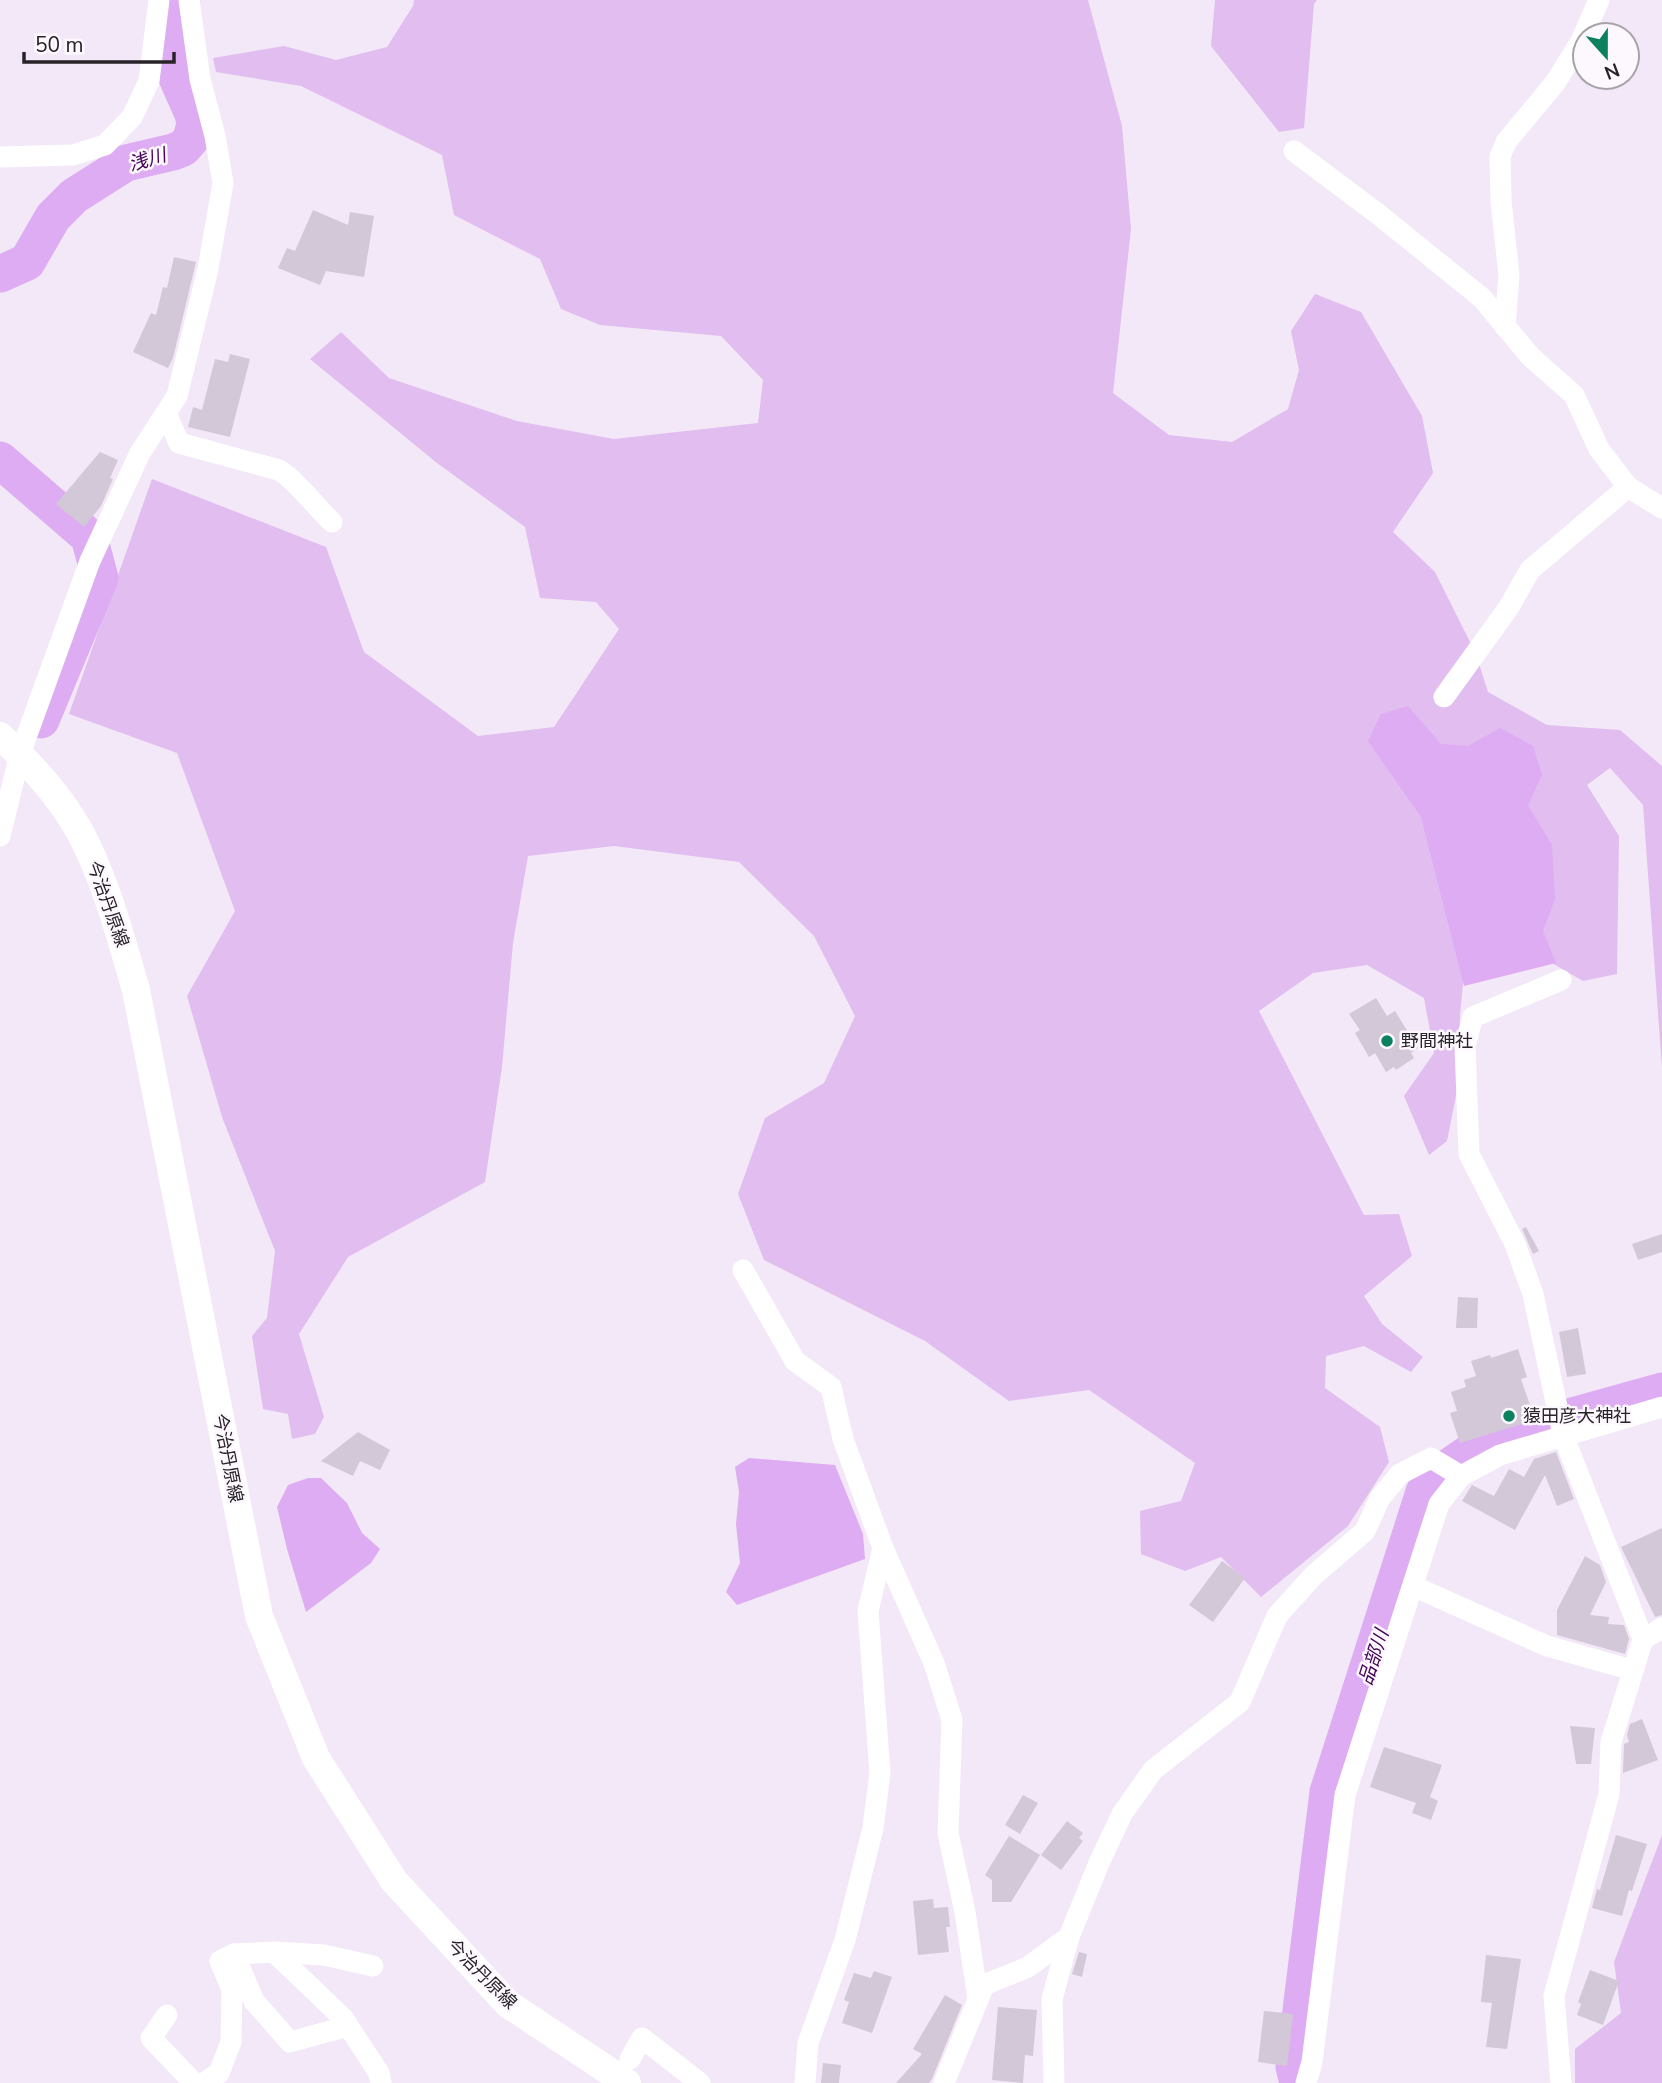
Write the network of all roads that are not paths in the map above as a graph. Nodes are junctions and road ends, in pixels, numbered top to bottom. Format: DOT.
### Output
graph roads {
  1 [pos="159,0"];
  2 [pos="189,0"];
  3 [pos="1599,0"];
  4 [pos="1294,151"];
  5 [pos="0,157"];
  6 [pos="1506,327"];
  7 [pos="166,413"];
  8 [pos="1628,487"];
  9 [pos="1662,508"];
  10 [pos="332,522"];
  11 [pos="1444,697"];
  12 [pos="10,745"];
  13 [pos="0,836"];
  14 [pos="1561,980"];
  15 [pos="743,1270"];
  16 [pos="1662,1407"];
  17 [pos="1563,1435"];
  18 [pos="1461,1476"];
  19 [pos="883,1548"];
  20 [pos="1413,1586"];
  21 [pos="1662,1628"];
  22 [pos="1643,1639"];
  23 [pos="1632,1670"];
  24 [pos="1069,1937"];
  25 [pos="274,1952"];
  26 [pos="234,1954"];
  27 [pos="373,1966"];
  28 [pos="978,1999"];
  29 [pos="167,2015"];
  30 [pos="348,2026"];
  31 [pos="628,2071"];
  32 [pos="194,2083"];
  33 [pos="204,2083"];
  34 [pos="381,2083"];
  35 [pos="700,2083"];
  36 [pos="804,2083"];
  37 [pos="944,2083"];
  38 [pos="1054,2083"];
  39 [pos="1306,2083"];
  40 [pos="1561,2083"];
  1 -- 5 [label="street"];
  2 -- 7 [label="street"];
  3 -- 6 [label="street"];
  4 -- 6 [label="street"];
  6 -- 8 [label="street"];
  7 -- 10 [label="street"];
  7 -- 12 [label="street"];
  8 -- 9 [label="street"];
  8 -- 11 [label="street"];
  12 -- 13 [label="street"];
  12 -- 31 [label="main road, 今治丹原線"];
  14 -- 17 [label="street"];
  15 -- 19 [label="street"];
  16 -- 17 [label="street"];
  17 -- 18 [label="street"];
  17 -- 22 [label="street"];
  18 -- 20 [label="street"];
  18 -- 24 [label="street"];
  19 -- 28 [label="street"];
  19 -- 36 [label="street"];
  20 -- 23 [label="street"];
  20 -- 39 [label="street"];
  21 -- 22 [label="street"];
  22 -- 23 [label="street"];
  23 -- 40 [label="street"];
  24 -- 28 [label="street"];
  24 -- 38 [label="street"];
  25 -- 26 [label="street"];
  25 -- 27 [label="street"];
  25 -- 30 [label="street"];
  26 -- 30 [label="street"];
  26 -- 33 [label="street"];
  28 -- 37 [label="street"];
  29 -- 32 [label="street"];
  30 -- 34 [label="street"];
  31 -- 35 [label="street"];
}
